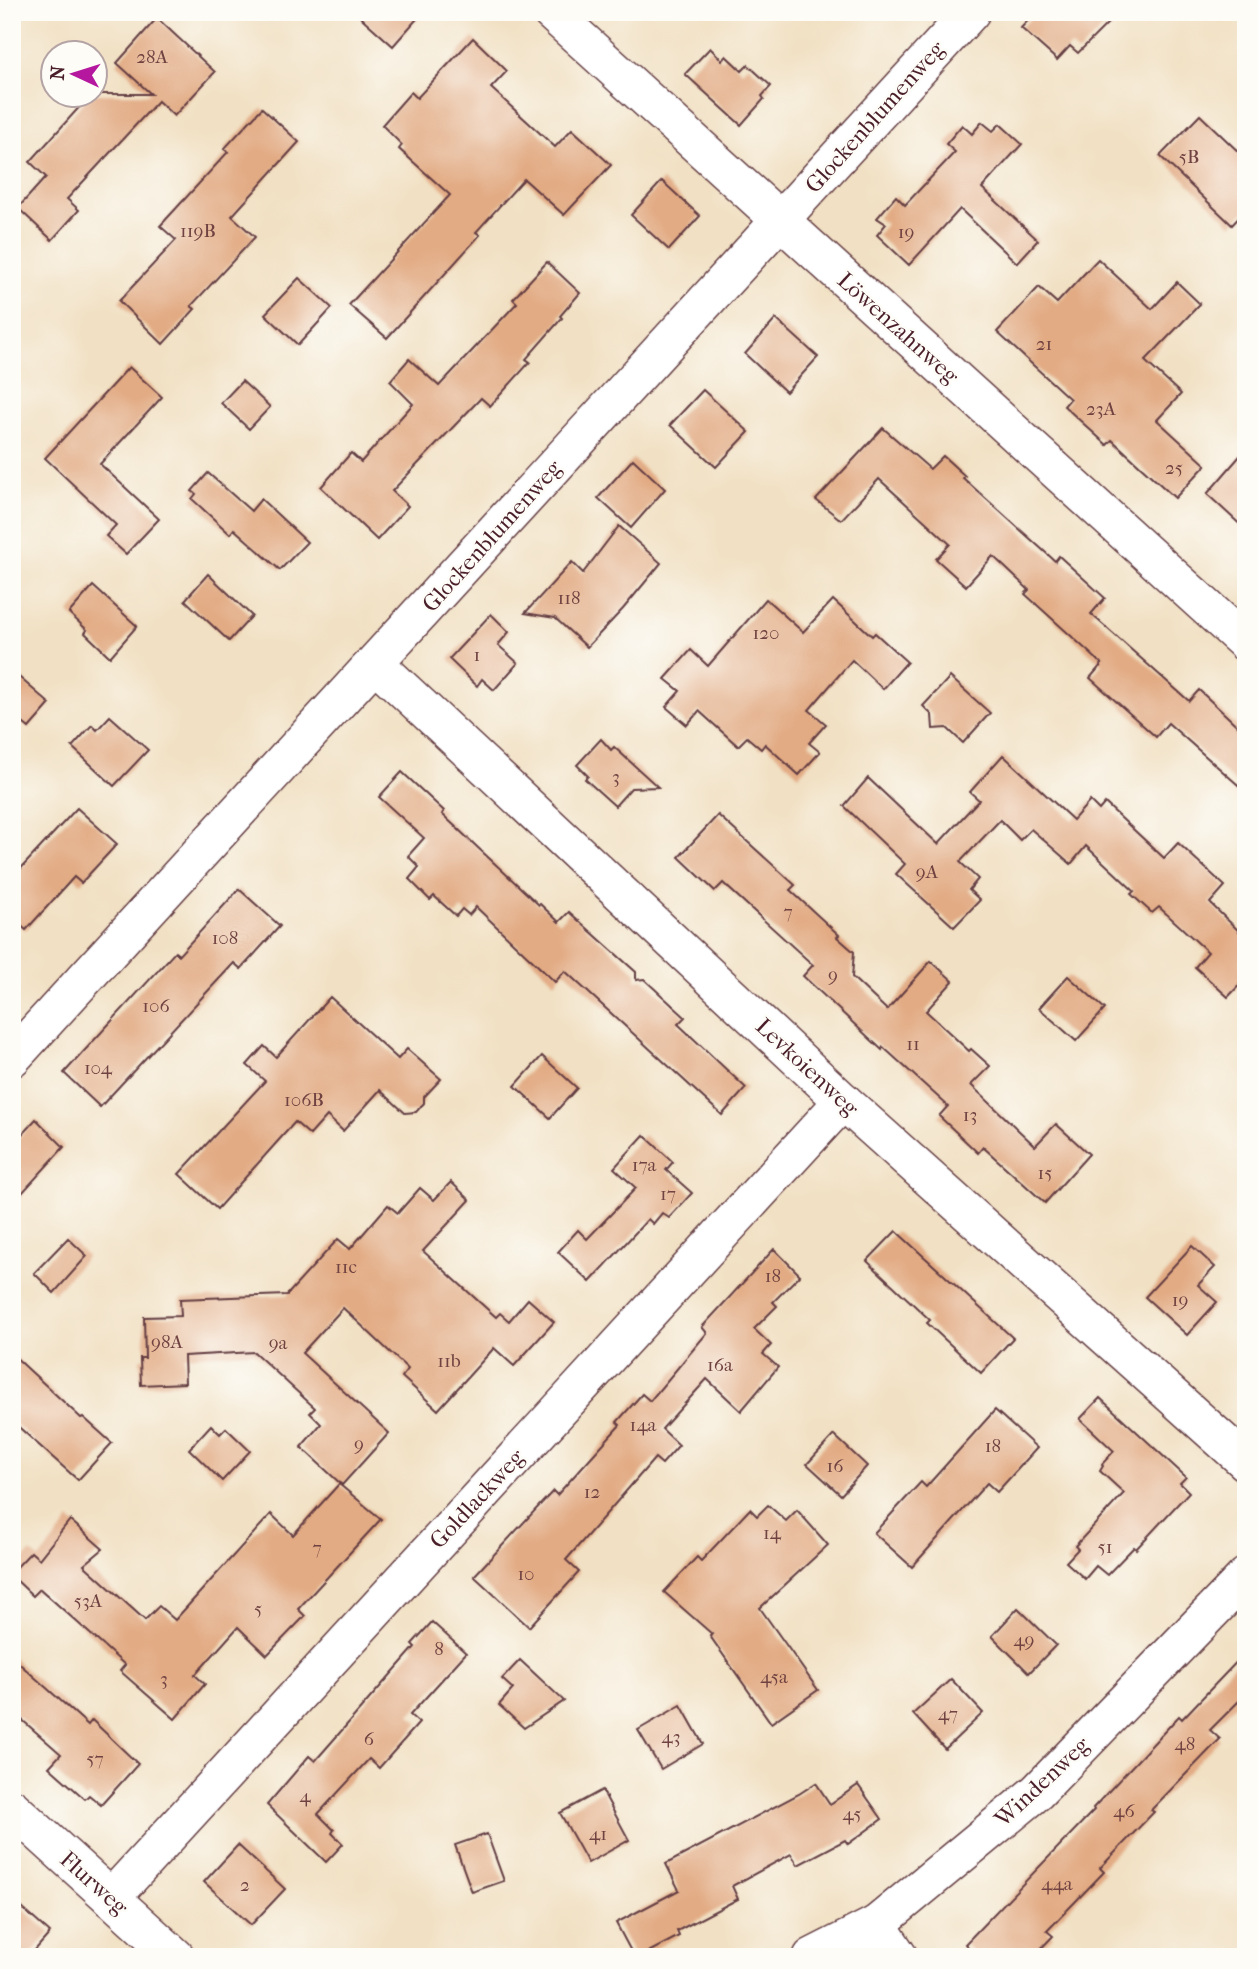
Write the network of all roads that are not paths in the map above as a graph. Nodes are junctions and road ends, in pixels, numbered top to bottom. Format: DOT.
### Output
graph roads {
  1 [pos="551,12"];
  2 [pos="971,12"];
  3 [pos="780,221"];
  4 [pos="1246,643"];
  5 [pos="376,664"];
  6 [pos="12,1058"];
  7 [pos="843,1101"];
  8 [pos="1246,1462"];
  9 [pos="1246,1576"];
  10 [pos="12,1808"];
  11 [pos="111,1898"];
  12 [pos="877,1924"];
  13 [pos="176,1957"];
  14 [pos="812,1957"];
  15 [pos="899,1957"];
  1 -- 3 [label="street, Löwenzahnweg"];
  2 -- 3 [label="street, Glockenblumenweg"];
  3 -- 4 [label="street, Löwenzahnweg"];
  3 -- 5 [label="street, Glockenblumenweg"];
  5 -- 6 [label="street, Glockenblumenweg"];
  5 -- 7 [label="street, Levkoienweg"];
  7 -- 8 [label="street, Levkoienweg"];
  7 -- 11 [label="street, Goldlackweg"];
  9 -- 12 [label="street, Windenweg"];
  10 -- 11 [label="street, Flurweg"];
  11 -- 13 [label="street, Flurweg"];
  12 -- 14 [label="street, Windenweg"];
  12 -- 15 [label="street"];
}
